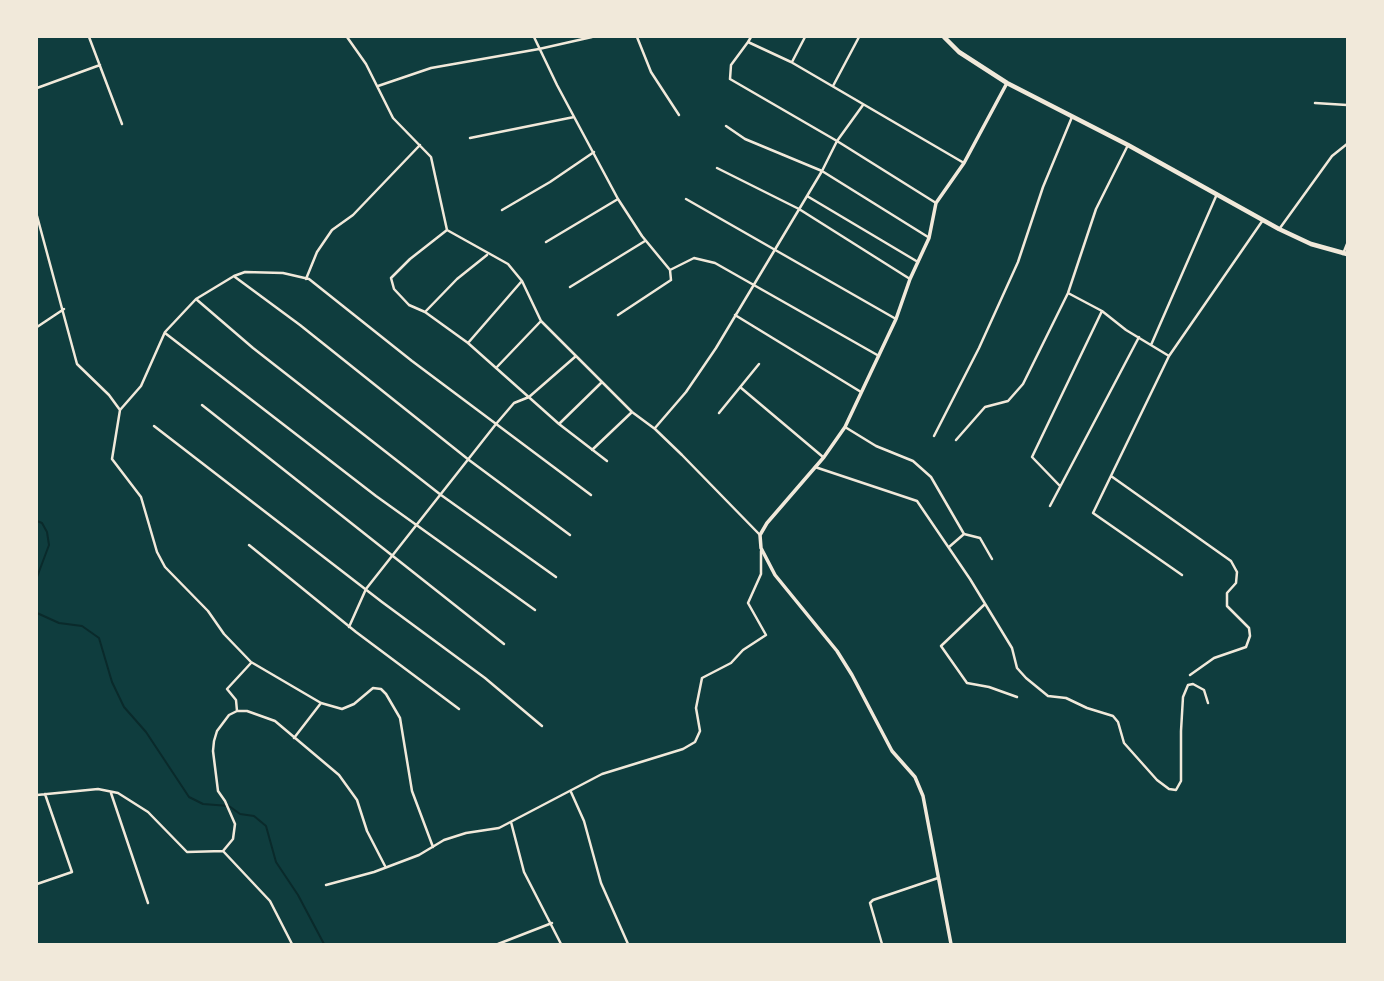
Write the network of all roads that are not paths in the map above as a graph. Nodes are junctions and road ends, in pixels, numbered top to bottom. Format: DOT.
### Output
graph roads {
  1 [pos="89,37"];
  2 [pos="347,37"];
  3 [pos="534,37"];
  4 [pos="592,37"];
  5 [pos="637,37"];
  6 [pos="751,37"];
  7 [pos="805,37"];
  8 [pos="859,37"];
  9 [pos="944,37"];
  10 [pos="748,42"];
  11 [pos="539,49"];
  12 [pos="791,62"];
  13 [pos="100,65"];
  14 [pos="1007,83"];
  15 [pos="378,86"];
  16 [pos="833,87"];
  17 [pos="37,88"];
  18 [pos="1315,103"];
  19 [pos="863,105"];
  20 [pos="1347,105"];
  21 [pos="679,115"];
  22 [pos="574,117"];
  23 [pos="1072,117"];
  24 [pos="122,124"];
  25 [pos="726,126"];
  26 [pos="470,138"];
  27 [pos="837,141"];
  28 [pos="1347,144"];
  29 [pos="420,145"];
  30 [pos="1128,145"];
  31 [pos="594,152"];
  32 [pos="964,163"];
  33 [pos="717,168"];
  34 [pos="822,171"];
  35 [pos="1217,194"];
  36 [pos="807,196"];
  37 [pos="618,199"];
  38 [pos="686,199"];
  39 [pos="936,202"];
  40 [pos="799,209"];
  41 [pos="502,210"];
  42 [pos="37,216"];
  43 [pos="1263,220"];
  44 [pos="1279,229"];
  45 [pos="447,230"];
  46 [pos="38,231"];
  47 [pos="929,238"];
  48 [pos="646,240"];
  49 [pos="545,242"];
  50 [pos="1347,244"];
  51 [pos="776,248"];
  52 [pos="488,254"];
  53 [pos="1345,254"];
  54 [pos="918,262"];
  55 [pos="670,270"];
  56 [pos="234,276"];
  57 [pos="306,279"];
  58 [pos="910,279"];
  59 [pos="522,281"];
  60 [pos="754,284"];
  61 [pos="570,287"];
  62 [pos="1068,293"];
  63 [pos="196,299"];
  64 [pos="64,309"];
  65 [pos="1102,311"];
  66 [pos="425,312"];
  67 [pos="618,315"];
  68 [pos="735,316"];
  69 [pos="896,319"];
  70 [pos="541,321"];
  71 [pos="37,327"];
  72 [pos="165,332"];
  73 [pos="1139,337"];
  74 [pos="468,343"];
  75 [pos="1151,345"];
  76 [pos="576,356"];
  77 [pos="879,356"];
  78 [pos="1169,356"];
  79 [pos="758,364"];
  80 [pos="496,368"];
  81 [pos="601,383"];
  82 [pos="740,387"];
  83 [pos="862,393"];
  84 [pos="529,397"];
  85 [pos="202,405"];
  86 [pos="120,411"];
  87 [pos="632,412"];
  88 [pos="719,413"];
  89 [pos="496,424"];
  90 [pos="559,424"];
  91 [pos="154,426"];
  92 [pos="845,427"];
  93 [pos="655,429"];
  94 [pos="934,436"];
  95 [pos="956,440"];
  96 [pos="592,450"];
  97 [pos="824,457"];
  98 [pos="469,460"];
  99 [pos="607,461"];
  100 [pos="815,467"];
  101 [pos="1111,476"];
  102 [pos="1060,486"];
  103 [pos="441,495"];
  104 [pos="591,495"];
  105 [pos="1050,506"];
  106 [pos="416,526"];
  107 [pos="964,534"];
  108 [pos="570,535"];
  109 [pos="760,535"];
  110 [pos="249,545"];
  111 [pos="949,547"];
  112 [pos="761,548"];
  113 [pos="393,555"];
  114 [pos="992,559"];
  115 [pos="1182,575"];
  116 [pos="556,578"];
  117 [pos="366,589"];
  118 [pos="985,604"];
  119 [pos="535,610"];
  120 [pos="349,627"];
  121 [pos="504,643"];
  122 [pos="251,662"];
  123 [pos="1190,675"];
  124 [pos="1017,697"];
  125 [pos="1208,702"];
  126 [pos="321,703"];
  127 [pos="459,709"];
  128 [pos="237,710"];
  129 [pos="542,726"];
  130 [pos="294,738"];
  131 [pos="111,791"];
  132 [pos="571,792"];
  133 [pos="46,794"];
  134 [pos="37,795"];
  135 [pos="511,822"];
  136 [pos="433,847"];
  137 [pos="223,851"];
  138 [pos="384,866"];
  139 [pos="939,878"];
  140 [pos="37,884"];
  141 [pos="326,885"];
  142 [pos="148,903"];
  143 [pos="552,923"];
  144 [pos="292,944"];
  145 [pos="498,944"];
  146 [pos="561,944"];
  147 [pos="628,944"];
  148 [pos="882,944"];
  149 [pos="951,944"];
  1 -- 13 [label="street"];
  2 -- 15 [label="street"];
  3 -- 11 [label="street"];
  4 -- 11 [label="street"];
  5 -- 21 [label="street"];
  6 -- 10 [label="street"];
  7 -- 12 [label="street"];
  8 -- 16 [label="street"];
  9 -- 14 [label="main road"];
  10 -- 12 [label="street"];
  10 -- 27 [label="street"];
  11 -- 15 [label="street"];
  11 -- 22 [label="street"];
  12 -- 16 [label="street"];
  13 -- 17 [label="street"];
  13 -- 24 [label="street"];
  14 -- 23 [label="main road"];
  14 -- 32 [label="street"];
  15 -- 29 [label="street"];
  16 -- 19 [label="street"];
  18 -- 20 [label="street"];
  19 -- 27 [label="street"];
  19 -- 32 [label="street"];
  22 -- 26 [label="street"];
  22 -- 31 [label="street"];
  23 -- 30 [label="main road"];
  23 -- 94 [label="street"];
  25 -- 34 [label="street"];
  27 -- 34 [label="street"];
  27 -- 39 [label="street"];
  28 -- 44 [label="street"];
  29 -- 45 [label="street"];
  29 -- 57 [label="street"];
  30 -- 35 [label="main road"];
  30 -- 62 [label="street"];
  31 -- 37 [label="street"];
  31 -- 41 [label="street"];
  32 -- 39 [label="street"];
  33 -- 40 [label="street"];
  34 -- 36 [label="street"];
  34 -- 47 [label="street"];
  35 -- 43 [label="main road"];
  35 -- 75 [label="street"];
  36 -- 40 [label="street"];
  36 -- 54 [label="street"];
  37 -- 48 [label="street"];
  37 -- 49 [label="street"];
  38 -- 51 [label="street"];
  39 -- 47 [label="street"];
  40 -- 51 [label="street"];
  40 -- 58 [label="street"];
  42 -- 46 [label="street"];
  43 -- 44 [label="main road"];
  43 -- 78 [label="street"];
  44 -- 53 [label="main road"];
  45 -- 52 [label="street"];
  45 -- 66 [label="street"];
  46 -- 64 [label="street"];
  47 -- 54 [label="street"];
  48 -- 55 [label="street"];
  48 -- 61 [label="street"];
  50 -- 53 [label="street"];
  51 -- 60 [label="street"];
  51 -- 69 [label="street"];
  52 -- 59 [label="street"];
  52 -- 66 [label="street"];
  54 -- 58 [label="street"];
  55 -- 60 [label="street"];
  55 -- 67 [label="street"];
  56 -- 57 [label="street"];
  56 -- 63 [label="street"];
  56 -- 98 [label="street"];
  57 -- 89 [label="street"];
  58 -- 69 [label="street"];
  59 -- 70 [label="street"];
  59 -- 74 [label="street"];
  60 -- 68 [label="street"];
  60 -- 77 [label="street"];
  62 -- 65 [label="street"];
  62 -- 95 [label="street"];
  63 -- 72 [label="street"];
  63 -- 103 [label="street"];
  64 -- 71 [label="street"];
  64 -- 86 [label="street"];
  65 -- 73 [label="street"];
  65 -- 102 [label="street"];
  66 -- 74 [label="street"];
  68 -- 83 [label="street"];
  68 -- 93 [label="street"];
  69 -- 77 [label="street"];
  70 -- 76 [label="street"];
  70 -- 80 [label="street"];
  72 -- 86 [label="street"];
  72 -- 106 [label="street"];
  73 -- 75 [label="street"];
  73 -- 102 [label="street"];
  74 -- 80 [label="street"];
  75 -- 78 [label="street"];
  76 -- 81 [label="street"];
  76 -- 84 [label="street"];
  77 -- 83 [label="street"];
  78 -- 101 [label="street"];
  79 -- 82 [label="street"];
  80 -- 84 [label="street"];
  81 -- 87 [label="street"];
  81 -- 90 [label="street"];
  82 -- 88 [label="street"];
  82 -- 97 [label="street"];
  83 -- 92 [label="street"];
  84 -- 89 [label="street"];
  84 -- 90 [label="street"];
  85 -- 113 [label="street"];
  86 -- 122 [label="street"];
  87 -- 93 [label="street"];
  87 -- 96 [label="street"];
  89 -- 98 [label="street"];
  89 -- 104 [label="street"];
  90 -- 96 [label="street"];
  91 -- 117 [label="street"];
  92 -- 97 [label="street"];
  92 -- 107 [label="street"];
  93 -- 109 [label="street"];
  96 -- 99 [label="street"];
  97 -- 100 [label="street"];
  98 -- 103 [label="street"];
  98 -- 108 [label="street"];
  100 -- 109 [label="street"];
  100 -- 111 [label="street"];
  101 -- 115 [label="street"];
  101 -- 123 [label="street"];
  102 -- 105 [label="street"];
  103 -- 106 [label="street"];
  103 -- 116 [label="street"];
  106 -- 113 [label="street"];
  106 -- 119 [label="street"];
  107 -- 111 [label="street"];
  107 -- 114 [label="street"];
  109 -- 112 [label="street"];
  110 -- 120 [label="street"];
  111 -- 118 [label="street"];
  112 -- 132 [label="street"];
  112 -- 139 [label="street"];
  113 -- 117 [label="street"];
  113 -- 121 [label="street"];
  117 -- 120 [label="street"];
  117 -- 129 [label="street"];
  118 -- 124 [label="street"];
  118 -- 125 [label="street"];
  120 -- 127 [label="street"];
  122 -- 126 [label="street"];
  122 -- 128 [label="street"];
  126 -- 130 [label="street"];
  126 -- 136 [label="street"];
  128 -- 130 [label="street"];
  128 -- 137 [label="street"];
  130 -- 138 [label="street"];
  131 -- 133 [label="street"];
  131 -- 137 [label="street"];
  131 -- 142 [label="street"];
  132 -- 135 [label="street"];
  132 -- 147 [label="street"];
  133 -- 134 [label="street"];
  133 -- 140 [label="street"];
  135 -- 136 [label="street"];
  135 -- 143 [label="street"];
  136 -- 138 [label="street"];
  137 -- 144 [label="street"];
  138 -- 141 [label="street"];
  139 -- 148 [label="street"];
  139 -- 149 [label="street"];
  143 -- 145 [label="street"];
  143 -- 146 [label="street"];
}
